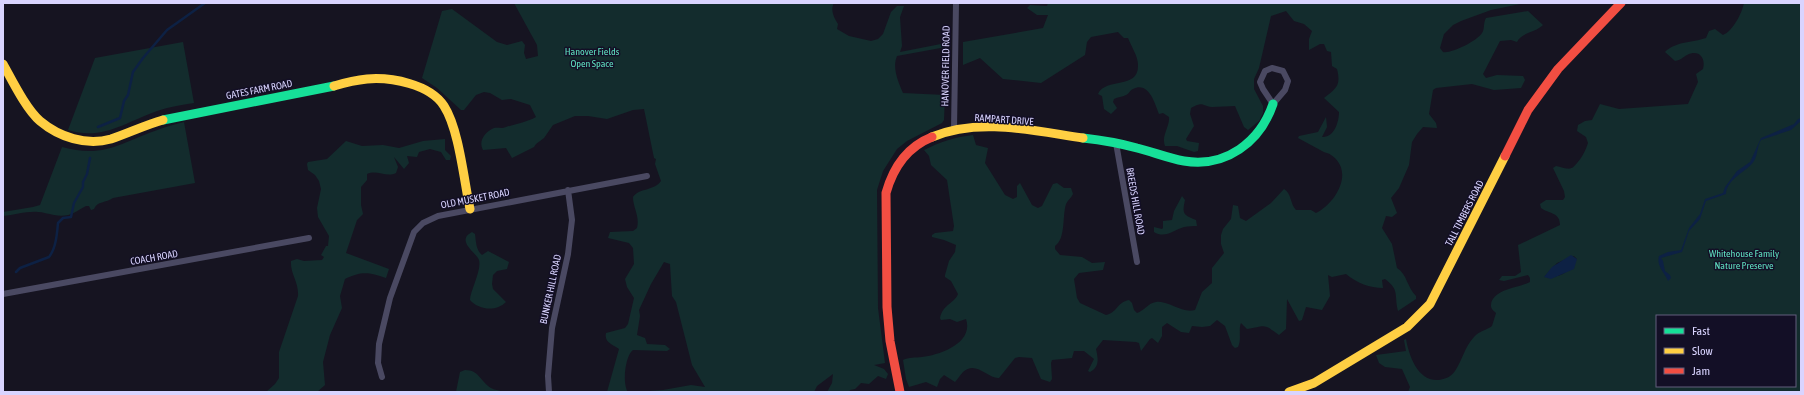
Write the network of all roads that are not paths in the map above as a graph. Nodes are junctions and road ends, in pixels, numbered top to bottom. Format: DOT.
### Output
graph roads {
  1 [pos="956,3"];
  2 [pos="1621,3"];
  3 [pos="3,64"];
  4 [pos="1273,104"];
  5 [pos="954,129"];
  6 [pos="1116,143"];
  7 [pos="647,176"];
  8 [pos="568,190"];
  9 [pos="470,209"];
  10 [pos="309,238"];
  11 [pos="1137,262"];
  12 [pos="3,294"];
  13 [pos="382,377"];
  14 [pos="549,392"];
  15 [pos="900,392"];
  16 [pos="1289,392"];
  1 -- 5 [label="street, HANOVER FIELD ROAD"];
  2 -- 16 [label="street, TALL TIMBERS ROAD"];
  3 -- 9 [label="street, GATES FARM ROAD"];
  4 -- 4 [label="street, RAMPART DRIVE"];
  4 -- 6 [label="street, RAMPART DRIVE"];
  5 -- 6 [label="street, RAMPART DRIVE"];
  5 -- 15 [label="street, RAMPART DRIVE"];
  6 -- 11 [label="street, BREEDS HILL ROAD"];
  7 -- 8 [label="street, OLD MUSKET ROAD"];
  8 -- 9 [label="street, OLD MUSKET ROAD"];
  8 -- 14 [label="street, BUNKER HILL ROAD"];
  9 -- 13 [label="street, OLD MUSKET ROAD"];
  10 -- 12 [label="street, COACH ROAD"];
}
